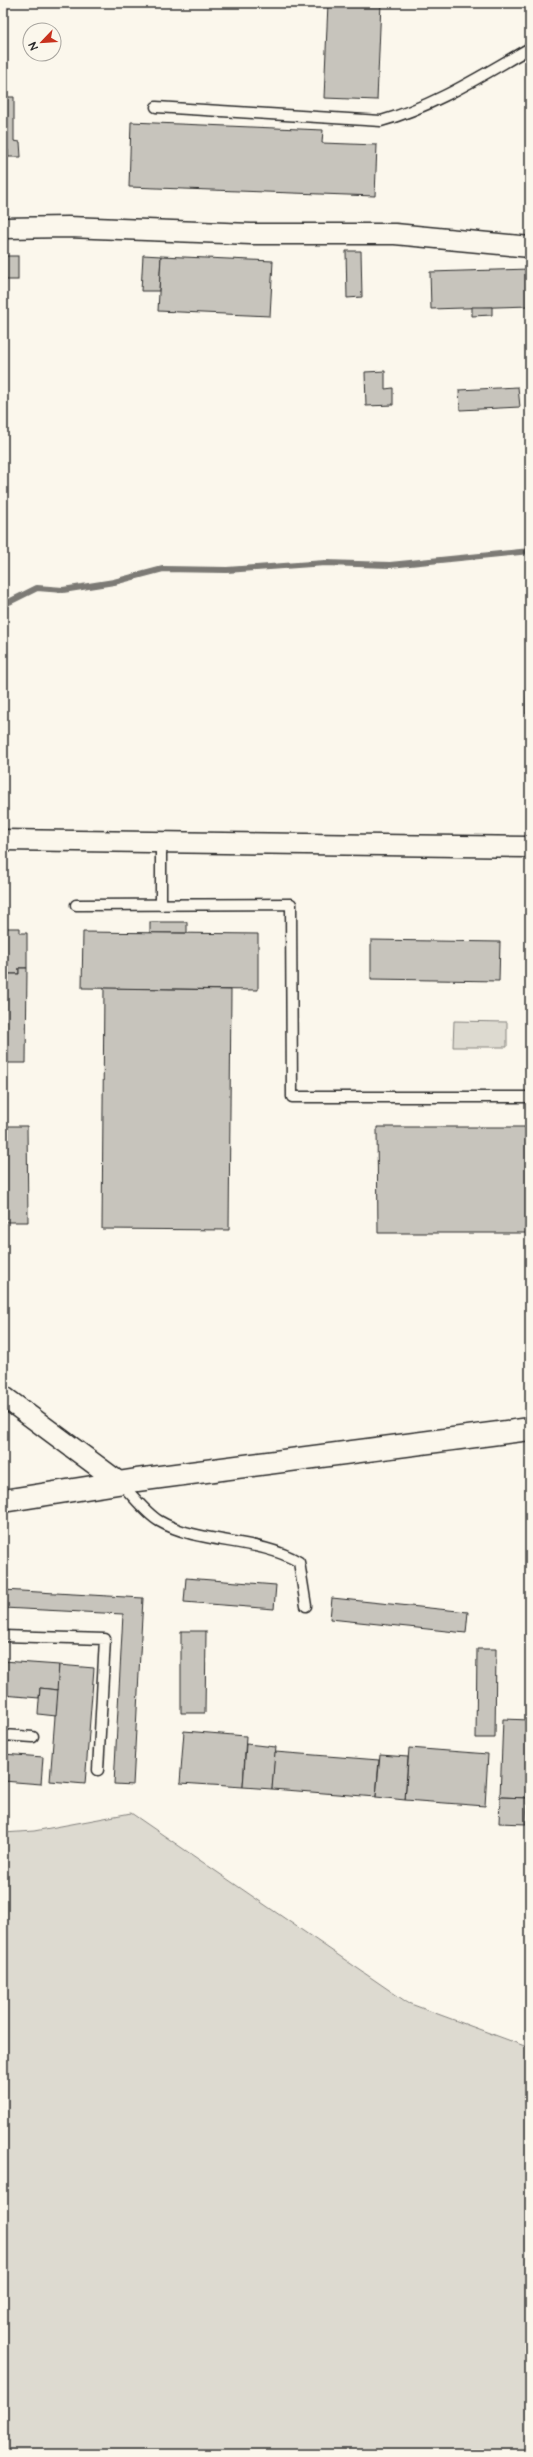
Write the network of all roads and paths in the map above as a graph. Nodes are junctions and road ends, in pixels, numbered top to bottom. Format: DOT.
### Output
graph roads {
  1 [pos="530,48"];
  2 [pos="156,107"];
  3 [pos="3,228"];
  4 [pos="530,247"];
  5 [pos="3,840"];
  6 [pos="161,841"];
  7 [pos="530,847"];
  8 [pos="76,905"];
  9 [pos="161,905"];
  10 [pos="530,1097"];
  11 [pos="3,1396"];
  12 [pos="530,1429"];
  13 [pos="120,1483"];
  14 [pos="3,1501"];
  15 [pos="306,1606"];
  16 [pos="3,1636"];
  17 [pos="3,1736"];
  18 [pos="33,1737"];
  19 [pos="98,1770"];
  1 -- 2 [label="lane"];
  3 -- 4 [label="street"];
  5 -- 6 [label="street"];
  6 -- 7 [label="street"];
  6 -- 9 [label="lane"];
  8 -- 9 [label="lane"];
  9 -- 10 [label="lane"];
  11 -- 13 [label="street"];
  12 -- 13 [label="street"];
  13 -- 14 [label="street"];
  13 -- 15 [label="lane"];
  16 -- 19 [label="lane"];
  17 -- 18 [label="lane"];
}
